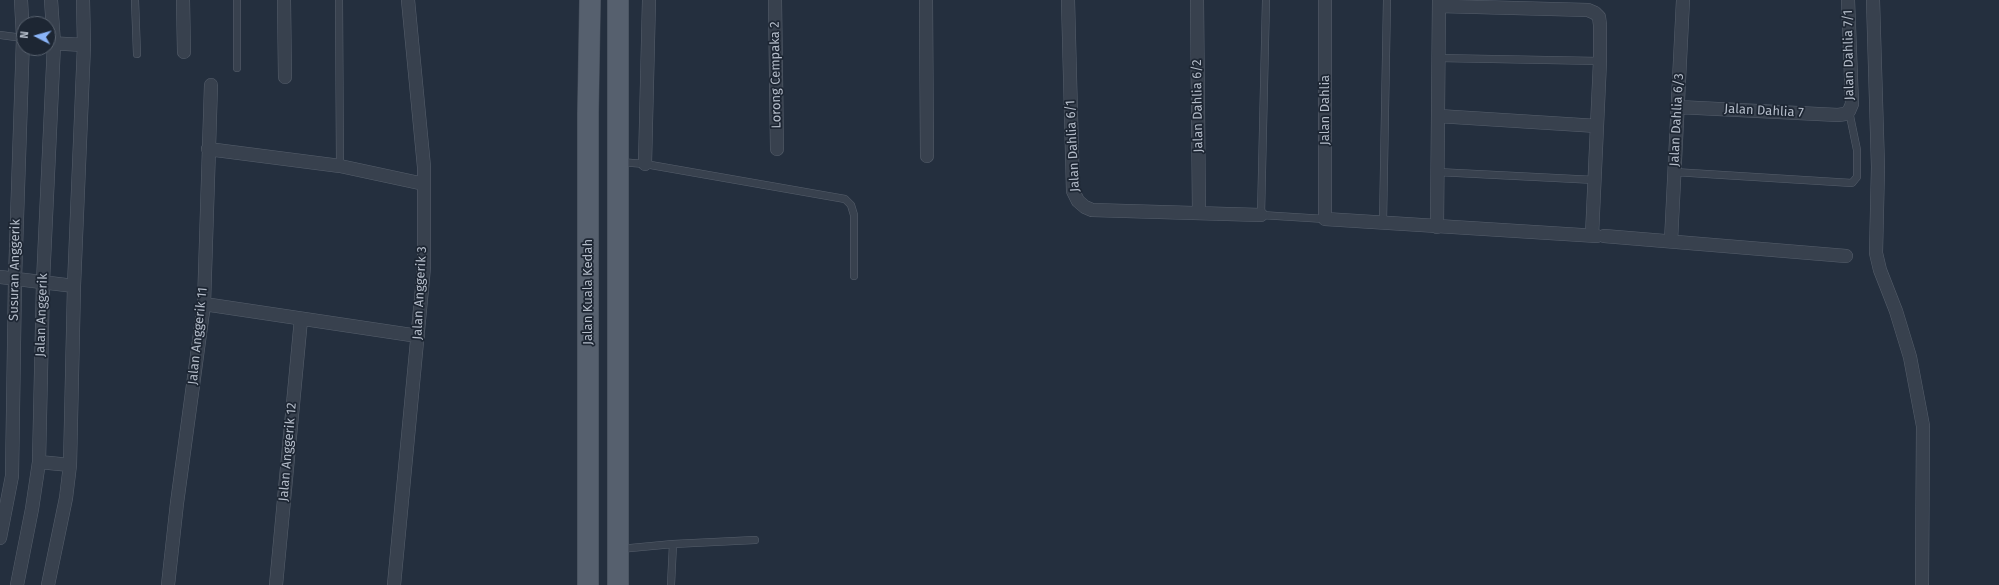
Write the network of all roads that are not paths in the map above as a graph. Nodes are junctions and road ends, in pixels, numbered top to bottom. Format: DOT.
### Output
graph roads {
  1 [pos="21,0"];
  2 [pos="51,0"];
  3 [pos="83,0"];
  4 [pos="135,0"];
  5 [pos="183,0"];
  6 [pos="237,0"];
  7 [pos="284,0"];
  8 [pos="339,0"];
  9 [pos="408,0"];
  10 [pos="590,0"];
  11 [pos="618,0"];
  12 [pos="649,0"];
  13 [pos="775,0"];
  14 [pos="926,0"];
  15 [pos="1068,0"];
  16 [pos="1197,0"];
  17 [pos="1266,0"];
  18 [pos="1324,0"];
  19 [pos="1387,0"];
  20 [pos="1684,0"];
  21 [pos="1848,0"];
  22 [pos="1873,0"];
  23 [pos="1439,3"];
  24 [pos="22,16"];
  25 [pos="51,16"];
  26 [pos="0,35"];
  27 [pos="16,37"];
  28 [pos="56,43"];
  29 [pos="84,45"];
  30 [pos="184,52"];
  31 [pos="137,54"];
  32 [pos="23,56"];
  33 [pos="51,56"];
  34 [pos="1438,58"];
  35 [pos="1600,61"];
  36 [pos="237,68"];
  37 [pos="285,77"];
  38 [pos="211,85"];
  39 [pos="1678,107"];
  40 [pos="1849,111"];
  41 [pos="588,113"];
  42 [pos="618,113"];
  43 [pos="1438,116"];
  44 [pos="1597,126"];
  45 [pos="208,149"];
  46 [pos="777,149"];
  47 [pos="927,156"];
  48 [pos="617,161"];
  49 [pos="645,164"];
  50 [pos="340,166"];
  51 [pos="1437,172"];
  52 [pos="1674,172"];
  53 [pos="1595,180"];
  54 [pos="424,184"];
  55 [pos="1199,213"];
  56 [pos="1261,215"];
  57 [pos="1325,219"];
  58 [pos="1383,223"];
  59 [pos="1437,227"];
  60 [pos="1598,236"];
  61 [pos="1671,241"];
  62 [pos="1846,256"];
  63 [pos="854,276"];
  64 [pos="0,277"];
  65 [pos="14,278"];
  66 [pos="43,282"];
  67 [pos="74,286"];
  68 [pos="204,304"];
  69 [pos="301,319"];
  70 [pos="418,336"];
  71 [pos="39,462"];
  72 [pos="70,465"];
  73 [pos="0,538"];
  74 [pos="755,540"];
  75 [pos="673,544"];
  76 [pos="618,549"];
  77 [pos="17,585"];
  78 [pos="48,585"];
  79 [pos="168,585"];
  80 [pos="276,585"];
  81 [pos="394,585"];
  82 [pos="588,585"];
  83 [pos="618,585"];
  84 [pos="671,585"];
  85 [pos="1922,585"];
  1 -- 24 [label="street, Susuran Anggerik"];
  2 -- 25 [label="street, Jalan Anggerik"];
  3 -- 29 [label="street"];
  4 -- 31 [label="lane"];
  5 -- 30 [label="street"];
  6 -- 36 [label="lane"];
  7 -- 37 [label="street"];
  8 -- 50 [label="lane"];
  9 -- 54 [label="street, Jalan Anggerik 3"];
  10 -- 41 [label="main road, Jalan Kuala Kedah"];
  11 -- 42 [label="main road"];
  12 -- 49 [label="street"];
  13 -- 46 [label="street, Lorong Cempaka 2"];
  14 -- 47 [label="street"];
  15 -- 55 [label="street, Jalan Dahlia 6/1"];
  16 -- 55 [label="street, Jalan Dahlia 6/2"];
  17 -- 56 [label="lane"];
  18 -- 57 [label="street, Jalan Dahlia"];
  19 -- 58 [label="lane"];
  20 -- 39 [label="street, Jalan Dahlia 6/3"];
  21 -- 40 [label="street, Jalan Dahlia 7/1"];
  22 -- 85 [label="street"];
  23 -- 34 [label="street"];
  23 -- 35 [label="street"];
  26 -- 27 [label="lane"];
  28 -- 29 [label="street"];
  29 -- 67 [label="street"];
  32 -- 65 [label="street, Susuran Anggerik"];
  33 -- 66 [label="street, Jalan Anggerik"];
  34 -- 35 [label="lane"];
  34 -- 43 [label="street"];
  35 -- 44 [label="street"];
  38 -- 45 [label="street, Jalan Anggerik 11"];
  39 -- 40 [label="street, Jalan Dahlia 7"];
  39 -- 52 [label="street, Jalan Dahlia 6/3"];
  40 -- 52 [label="lane"];
  41 -- 42 [label="main road"];
  41 -- 82 [label="main road, Jalan Kuala Kedah"];
  42 -- 48 [label="main road"];
  43 -- 44 [label="street"];
  43 -- 51 [label="street"];
  44 -- 53 [label="street"];
  45 -- 50 [label="street"];
  45 -- 68 [label="street, Jalan Anggerik 11"];
  48 -- 49 [label="lane"];
  48 -- 76 [label="main road"];
  49 -- 63 [label="lane"];
  50 -- 54 [label="street"];
  51 -- 53 [label="lane"];
  51 -- 59 [label="street"];
  52 -- 61 [label="street, Jalan Dahlia 6/3"];
  53 -- 60 [label="street"];
  54 -- 70 [label="street, Jalan Anggerik 3"];
  55 -- 56 [label="street, Jalan Dahlia 6/1"];
  56 -- 57 [label="lane"];
  57 -- 58 [label="street"];
  58 -- 59 [label="street"];
  59 -- 60 [label="street"];
  60 -- 61 [label="street"];
  61 -- 62 [label="street"];
  64 -- 65 [label="street"];
  65 -- 66 [label="street"];
  65 -- 73 [label="street, Susuran Anggerik"];
  66 -- 67 [label="street"];
  66 -- 71 [label="street, Jalan Anggerik"];
  67 -- 72 [label="street"];
  68 -- 69 [label="street"];
  68 -- 79 [label="street, Jalan Anggerik 11"];
  69 -- 70 [label="street"];
  69 -- 80 [label="street, Jalan Anggerik 12"];
  70 -- 81 [label="street, Jalan Anggerik 3"];
  71 -- 72 [label="street"];
  71 -- 77 [label="street, Jalan Anggerik"];
  72 -- 78 [label="street"];
  74 -- 75 [label="lane"];
  75 -- 76 [label="lane"];
  75 -- 84 [label="lane"];
  76 -- 83 [label="main road"];
}
